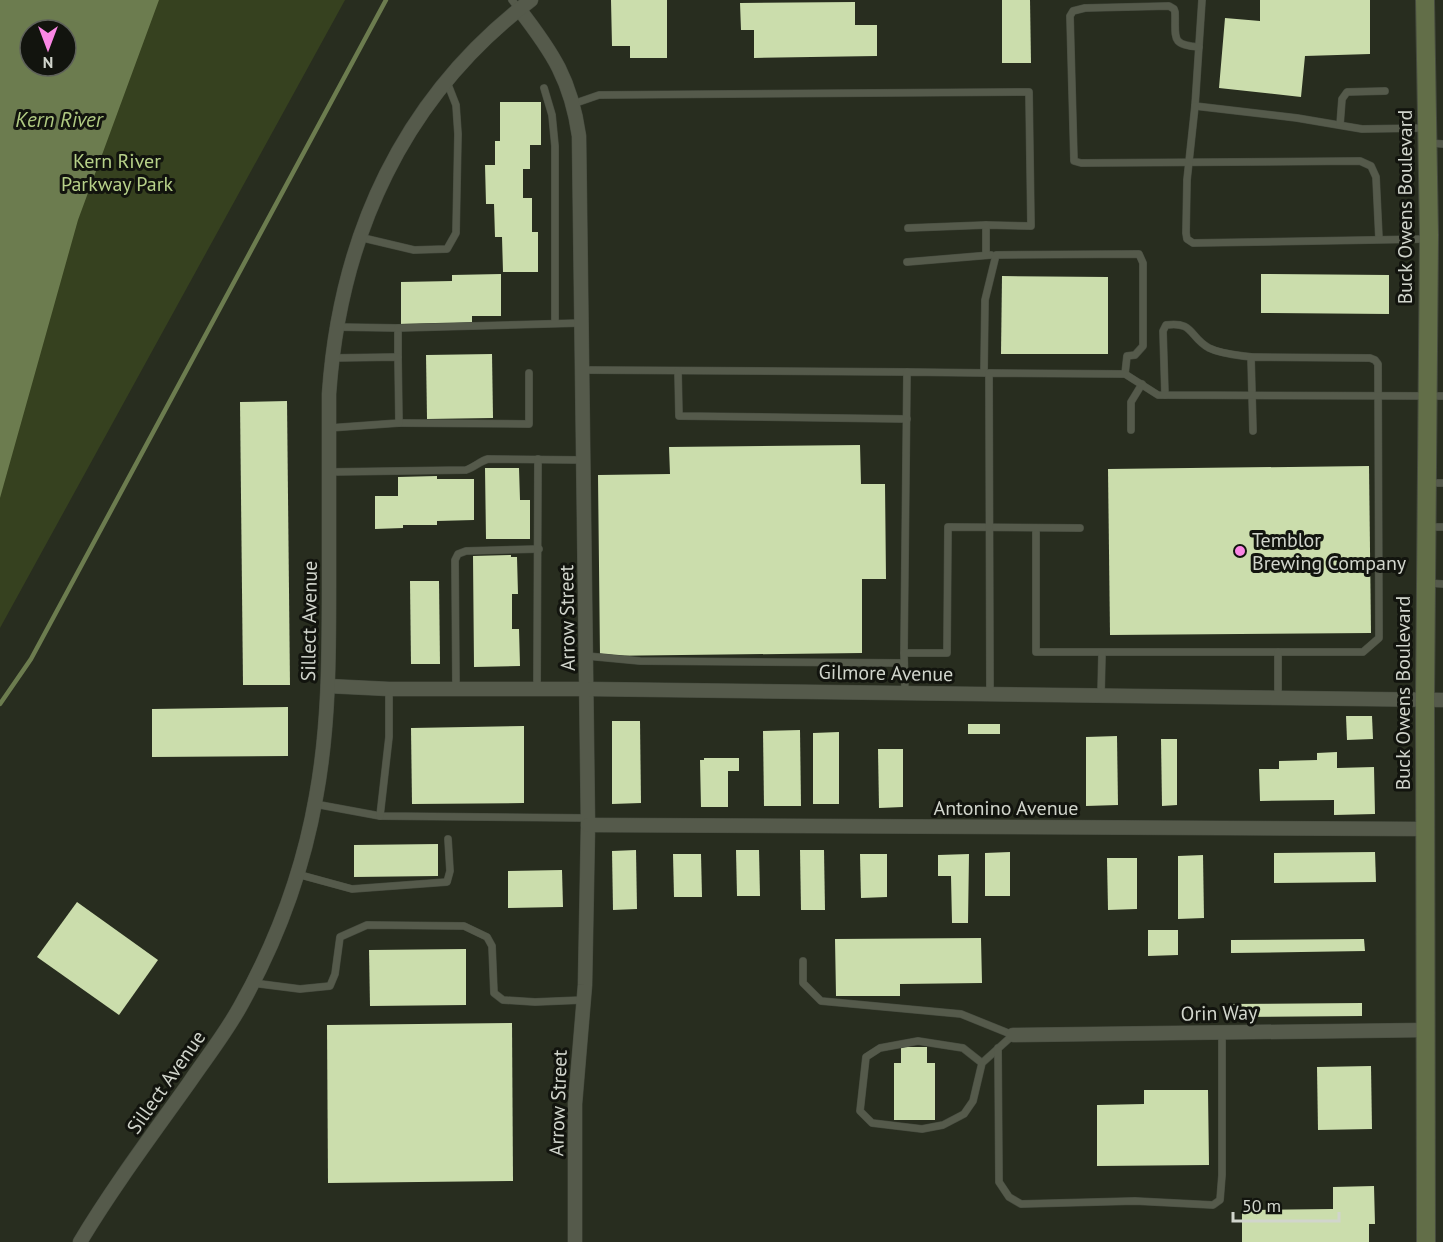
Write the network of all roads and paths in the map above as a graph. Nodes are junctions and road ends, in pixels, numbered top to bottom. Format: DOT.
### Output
graph roads {
  1 [pos="531,0"];
  2 [pos="1202,0"];
  3 [pos="1425,0"];
  4 [pos="515,5"];
  5 [pos="1199,47"];
  6 [pos="447,81"];
  7 [pos="544,88"];
  8 [pos="1385,91"];
  9 [pos="573,104"];
  10 [pos="1195,106"];
  11 [pos="1340,125"];
  12 [pos="1432,138"];
  13 [pos="1189,162"];
  14 [pos="986,225"];
  15 [pos="908,228"];
  16 [pos="359,237"];
  17 [pos="1379,239"];
  18 [pos="1429,239"];
  19 [pos="986,255"];
  20 [pos="996,255"];
  21 [pos="908,262"];
  22 [pos="555,323"];
  23 [pos="581,323"];
  24 [pos="336,327"];
  25 [pos="398,328"];
  26 [pos="398,357"];
  27 [pos="1251,357"];
  28 [pos="332,358"];
  29 [pos="582,370"];
  30 [pos="678,370"];
  31 [pos="907,372"];
  32 [pos="530,373"];
  33 [pos="987,373"];
  34 [pos="1125,374"];
  35 [pos="1142,384"];
  36 [pos="1165,395"];
  37 [pos="1253,395"];
  38 [pos="1378,396"];
  39 [pos="1435,396"];
  40 [pos="907,418"];
  41 [pos="399,423"];
  42 [pos="329,428"];
  43 [pos="1131,430"];
  44 [pos="1253,431"];
  45 [pos="538,459"];
  46 [pos="583,460"];
  47 [pos="329,471"];
  48 [pos="1435,483"];
  49 [pos="990,527"];
  50 [pos="1434,527"];
  51 [pos="1036,528"];
  52 [pos="1080,528"];
  53 [pos="539,549"];
  54 [pos="1434,583"];
  55 [pos="1278,652"];
  56 [pos="904,653"];
  57 [pos="1102,653"];
  58 [pos="587,656"];
  59 [pos="904,663"];
  60 [pos="328,686"];
  61 [pos="588,688"];
  62 [pos="389,689"];
  63 [pos="456,689"];
  64 [pos="537,690"];
  65 [pos="905,693"];
  66 [pos="990,694"];
  67 [pos="1101,695"];
  68 [pos="1278,698"];
  69 [pos="1434,700"];
  70 [pos="315,804"];
  71 [pos="380,816"];
  72 [pos="588,821"];
  73 [pos="1425,829"];
  74 [pos="448,839"];
  75 [pos="297,874"];
  76 [pos="803,961"];
  77 [pos="253,983"];
  78 [pos="584,1000"];
  79 [pos="1426,1030"];
  80 [pos="1222,1033"];
  81 [pos="1013,1035"];
  82 [pos="998,1048"];
  83 [pos="982,1063"];
  84 [pos="80,1242"];
  85 [pos="575,1242"];
  86 [pos="1426,1242"];
  1 -- 4 [label="street, Sillect Avenue"];
  2 -- 5 [label="lane"];
  3 -- 12 [label="main road, Buck Owens Boulevard"];
  4 -- 6 [label="street, Sillect Avenue"];
  4 -- 9 [label="street, Arrow Street"];
  5 -- 10 [label="lane"];
  5 -- 13 [label="lane"];
  6 -- 16 [label="street, Sillect Avenue"];
  6 -- 16 [label="lane"];
  7 -- 22 [label="lane"];
  8 -- 11 [label="lane"];
  9 -- 14 [label="lane"];
  9 -- 23 [label="street, Arrow Street"];
  10 -- 11 [label="lane"];
  10 -- 13 [label="lane"];
  11 -- 12 [label="lane"];
  12 -- 18 [label="main road, Buck Owens Boulevard"];
  13 -- 17 [label="lane"];
  13 -- 17 [label="lane"];
  14 -- 15 [label="lane"];
  14 -- 19 [label="lane"];
  16 -- 24 [label="street, Sillect Avenue"];
  17 -- 18 [label="lane"];
  18 -- 39 [label="main road, Buck Owens Boulevard"];
  19 -- 20 [label="lane"];
  19 -- 21 [label="lane"];
  20 -- 33 [label="lane"];
  20 -- 34 [label="lane"];
  22 -- 23 [label="lane"];
  22 -- 25 [label="lane"];
  23 -- 29 [label="street, Arrow Street"];
  24 -- 25 [label="lane"];
  24 -- 28 [label="street, Sillect Avenue"];
  25 -- 26 [label="lane"];
  26 -- 28 [label="lane"];
  26 -- 41 [label="lane"];
  27 -- 36 [label="lane"];
  27 -- 37 [label="lane"];
  27 -- 38 [label="lane"];
  28 -- 42 [label="street, Sillect Avenue"];
  29 -- 30 [label="lane"];
  29 -- 46 [label="street, Arrow Street"];
  30 -- 31 [label="lane"];
  30 -- 40 [label="lane"];
  31 -- 33 [label="lane"];
  31 -- 40 [label="lane"];
  32 -- 41 [label="lane"];
  33 -- 34 [label="lane"];
  33 -- 49 [label="lane"];
  34 -- 35 [label="lane"];
  35 -- 36 [label="lane"];
  35 -- 43 [label="lane"];
  36 -- 37 [label="lane"];
  37 -- 38 [label="lane"];
  37 -- 44 [label="lane"];
  38 -- 39 [label="lane"];
  38 -- 55 [label="lane"];
  39 -- 48 [label="main road, Buck Owens Boulevard"];
  40 -- 56 [label="lane"];
  41 -- 42 [label="lane"];
  42 -- 47 [label="street, Sillect Avenue"];
  45 -- 46 [label="lane"];
  45 -- 47 [label="lane"];
  45 -- 53 [label="lane"];
  46 -- 58 [label="street, Arrow Street"];
  47 -- 60 [label="street, Sillect Avenue"];
  48 -- 50 [label="main road, Buck Owens Boulevard"];
  49 -- 51 [label="lane"];
  49 -- 56 [label="lane"];
  49 -- 66 [label="lane"];
  50 -- 54 [label="main road, Buck Owens Boulevard"];
  51 -- 52 [label="lane"];
  51 -- 57 [label="lane"];
  53 -- 63 [label="lane"];
  53 -- 64 [label="lane"];
  54 -- 69 [label="main road, Buck Owens Boulevard"];
  55 -- 57 [label="lane"];
  55 -- 68 [label="lane"];
  56 -- 59 [label="lane"];
  57 -- 67 [label="lane"];
  58 -- 59 [label="lane"];
  58 -- 61 [label="street, Arrow Street"];
  59 -- 65 [label="lane"];
  60 -- 62 [label="street, Gilmore Avenue"];
  60 -- 70 [label="street, Sillect Avenue"];
  61 -- 64 [label="street, Gilmore Avenue"];
  61 -- 65 [label="street, Gilmore Avenue"];
  61 -- 72 [label="street, Arrow Street"];
  62 -- 63 [label="street, Gilmore Avenue"];
  62 -- 71 [label="lane"];
  63 -- 64 [label="street, Gilmore Avenue"];
  65 -- 66 [label="street, Gilmore Avenue"];
  66 -- 67 [label="street, Gilmore Avenue"];
  67 -- 68 [label="street, Gilmore Avenue"];
  68 -- 69 [label="street, Gilmore Avenue"];
  69 -- 73 [label="main road, Buck Owens Boulevard"];
  70 -- 71 [label="lane"];
  70 -- 75 [label="street, Sillect Avenue"];
  71 -- 72 [label="lane"];
  72 -- 73 [label="street, Antonino Avenue"];
  72 -- 78 [label="street, Arrow Street"];
  73 -- 79 [label="main road, Buck Owens Boulevard"];
  74 -- 75 [label="lane"];
  75 -- 77 [label="street, Sillect Avenue"];
  76 -- 81 [label="lane"];
  77 -- 78 [label="lane"];
  77 -- 84 [label="street, Sillect Avenue"];
  78 -- 85 [label="street, Arrow Street"];
  79 -- 80 [label="street, Orin Way"];
  79 -- 86 [label="main road, Buck Owens Boulevard"];
  80 -- 81 [label="street, Orin Way"];
  80 -- 82 [label="lane"];
  81 -- 82 [label="lane"];
  82 -- 83 [label="lane"];
  83 -- 83 [label="lane"];
}
